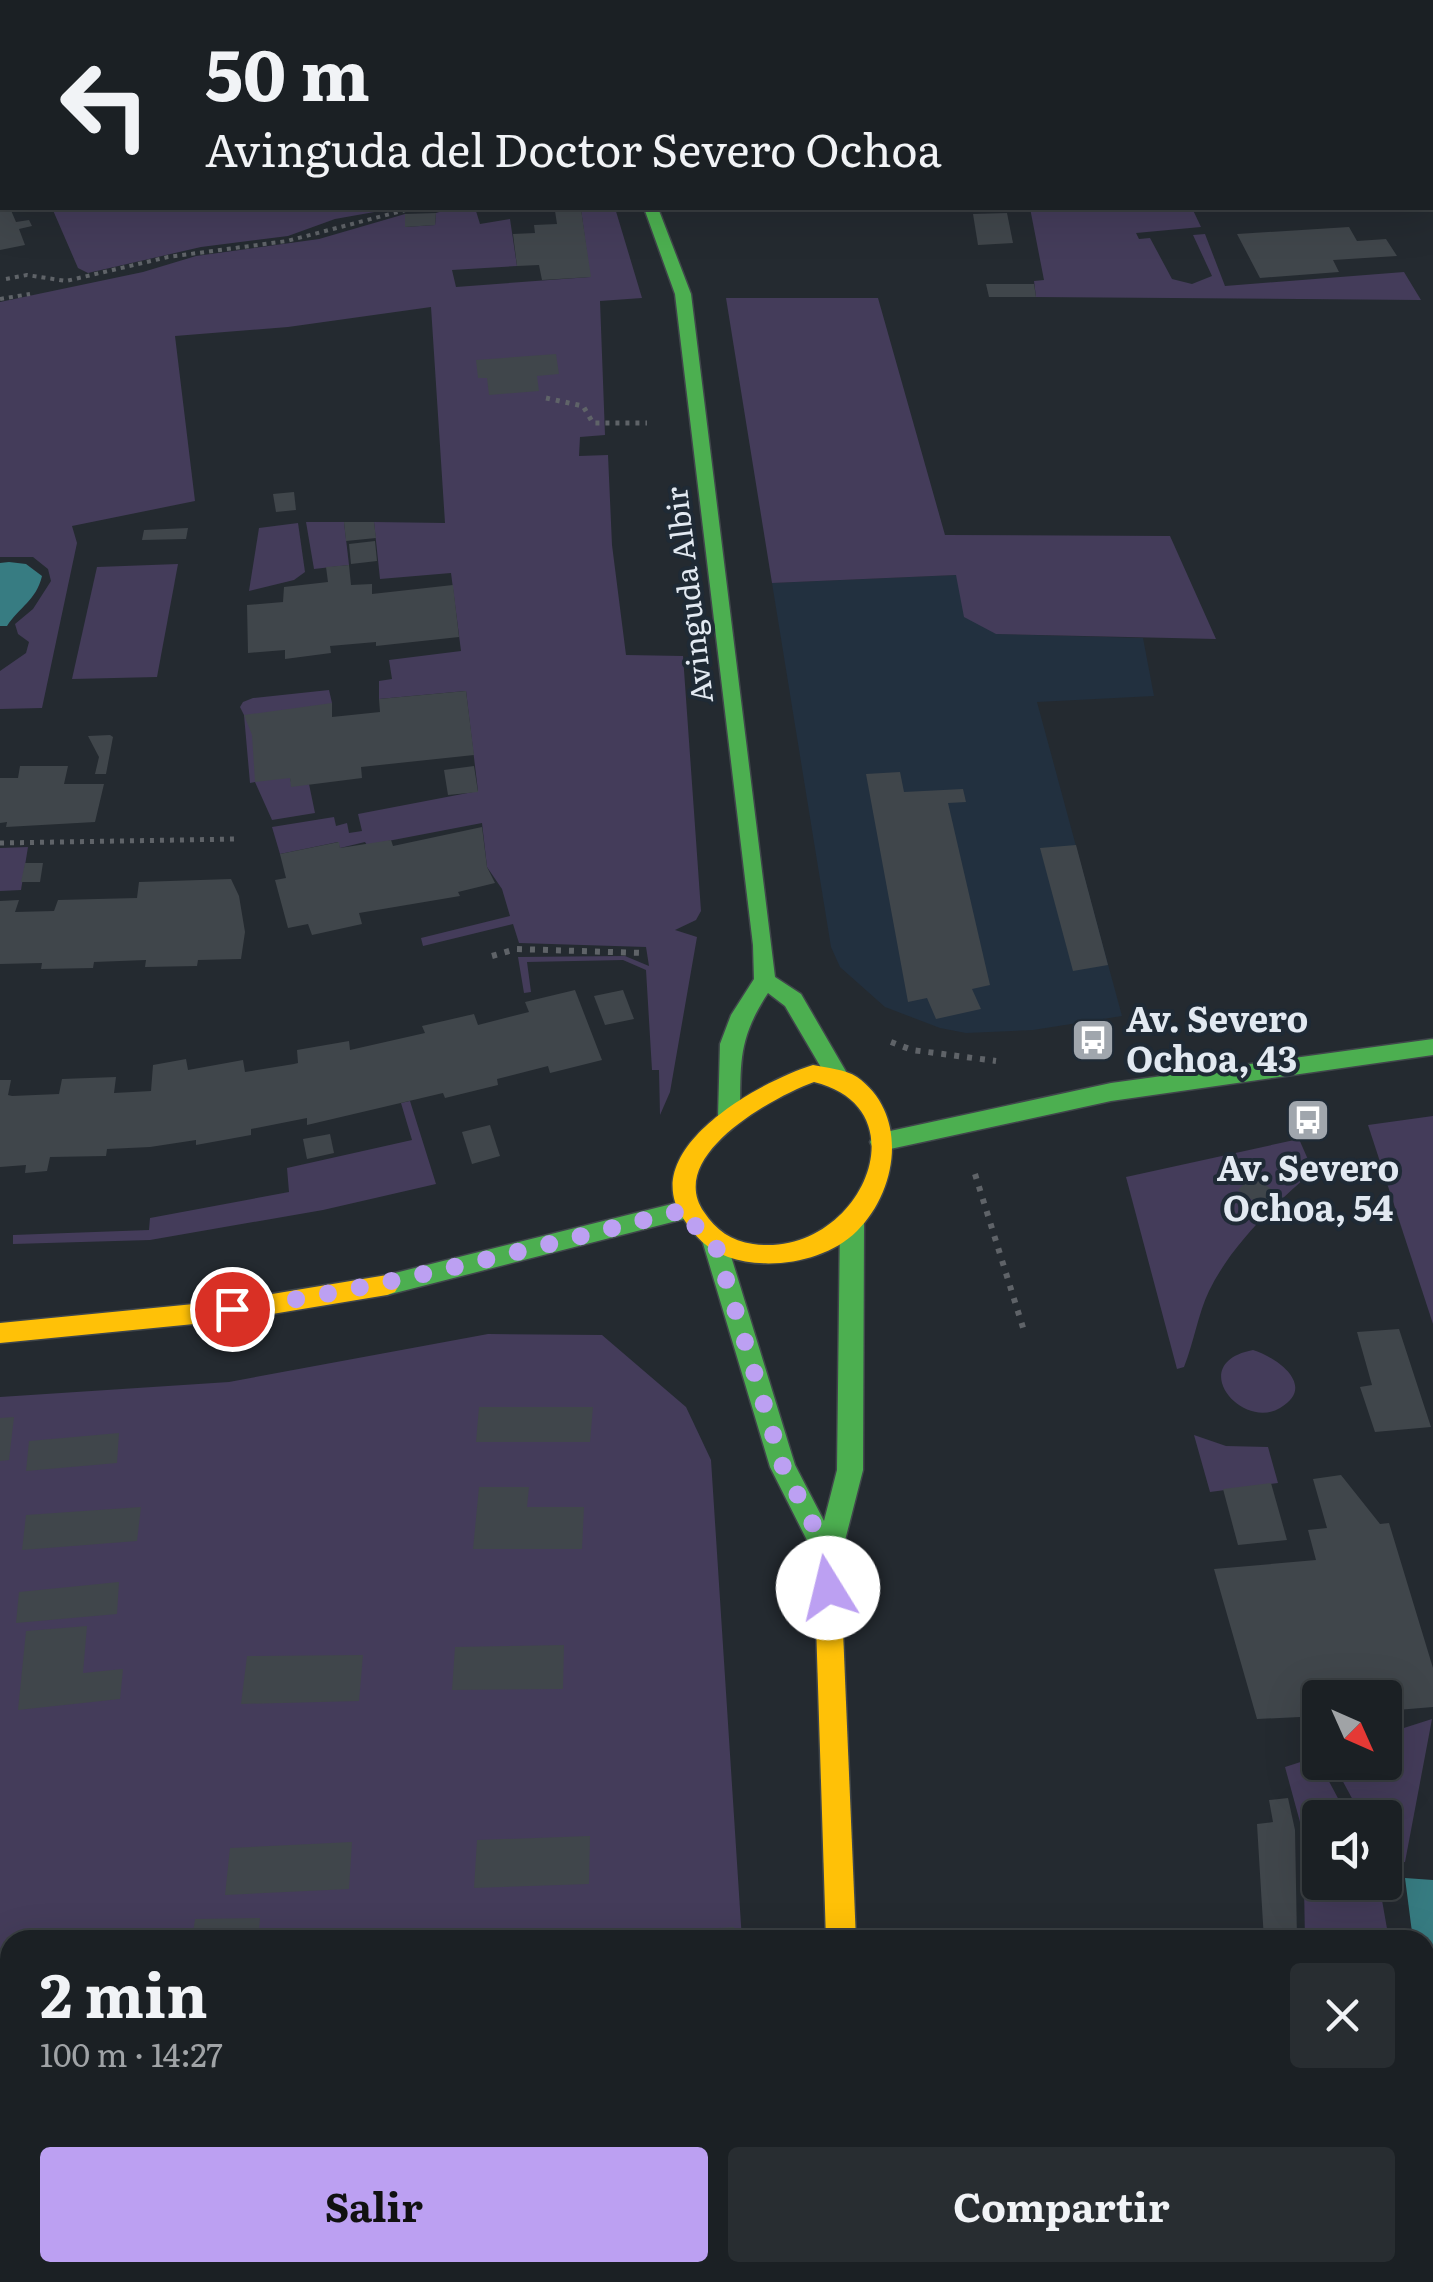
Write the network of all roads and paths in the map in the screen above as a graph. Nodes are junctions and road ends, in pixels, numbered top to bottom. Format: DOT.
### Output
graph roads {
  1 [pos="405,210"];
  2 [pos="652,210"];
  3 [pos="6,279"];
  4 [pos="30,294"];
  5 [pos="0,299"];
  6 [pos="546,398"];
  7 [pos="698,420"];
  8 [pos="237,839"];
  9 [pos="0,843"];
  10 [pos="643,953"];
  11 [pos="492,956"];
  12 [pos="765,980"];
  13 [pos="880,1038"];
  14 [pos="1433,1047"];
  15 [pos="1012,1062"];
  16 [pos="837,1075"];
  17 [pos="729,1117"];
  18 [pos="960,1125"];
  19 [pos="881,1142"];
  20 [pos="688,1209"];
  21 [pos="852,1223"];
  22 [pos="714,1240"];
  23 [pos="0,1333"];
  24 [pos="1025,1334"];
  25 [pos="828,1553"];
  26 [pos="841,1930"];
  1 -- 3 [label="path"];
  2 -- 7 [label="street, Avinguda Albir"];
  4 -- 5 [label="path"];
  6 -- 7 [label="path"];
  7 -- 12 [label="street, Avinguda Albir"];
  8 -- 9 [label="path"];
  10 -- 11 [label="path"];
  12 -- 16 [label="street"];
  12 -- 17 [label="street"];
  13 -- 15 [label="path"];
  14 -- 18 [label="street"];
  16 -- 17 [label="street"];
  16 -- 19 [label="street"];
  17 -- 20 [label="street"];
  18 -- 19 [label="street"];
  18 -- 24 [label="path"];
  19 -- 21 [label="street"];
  20 -- 22 [label="street"];
  20 -- 23 [label="street"];
  21 -- 22 [label="street"];
  21 -- 25 [label="street"];
  22 -- 25 [label="street"];
  25 -- 26 [label="street"];
}
